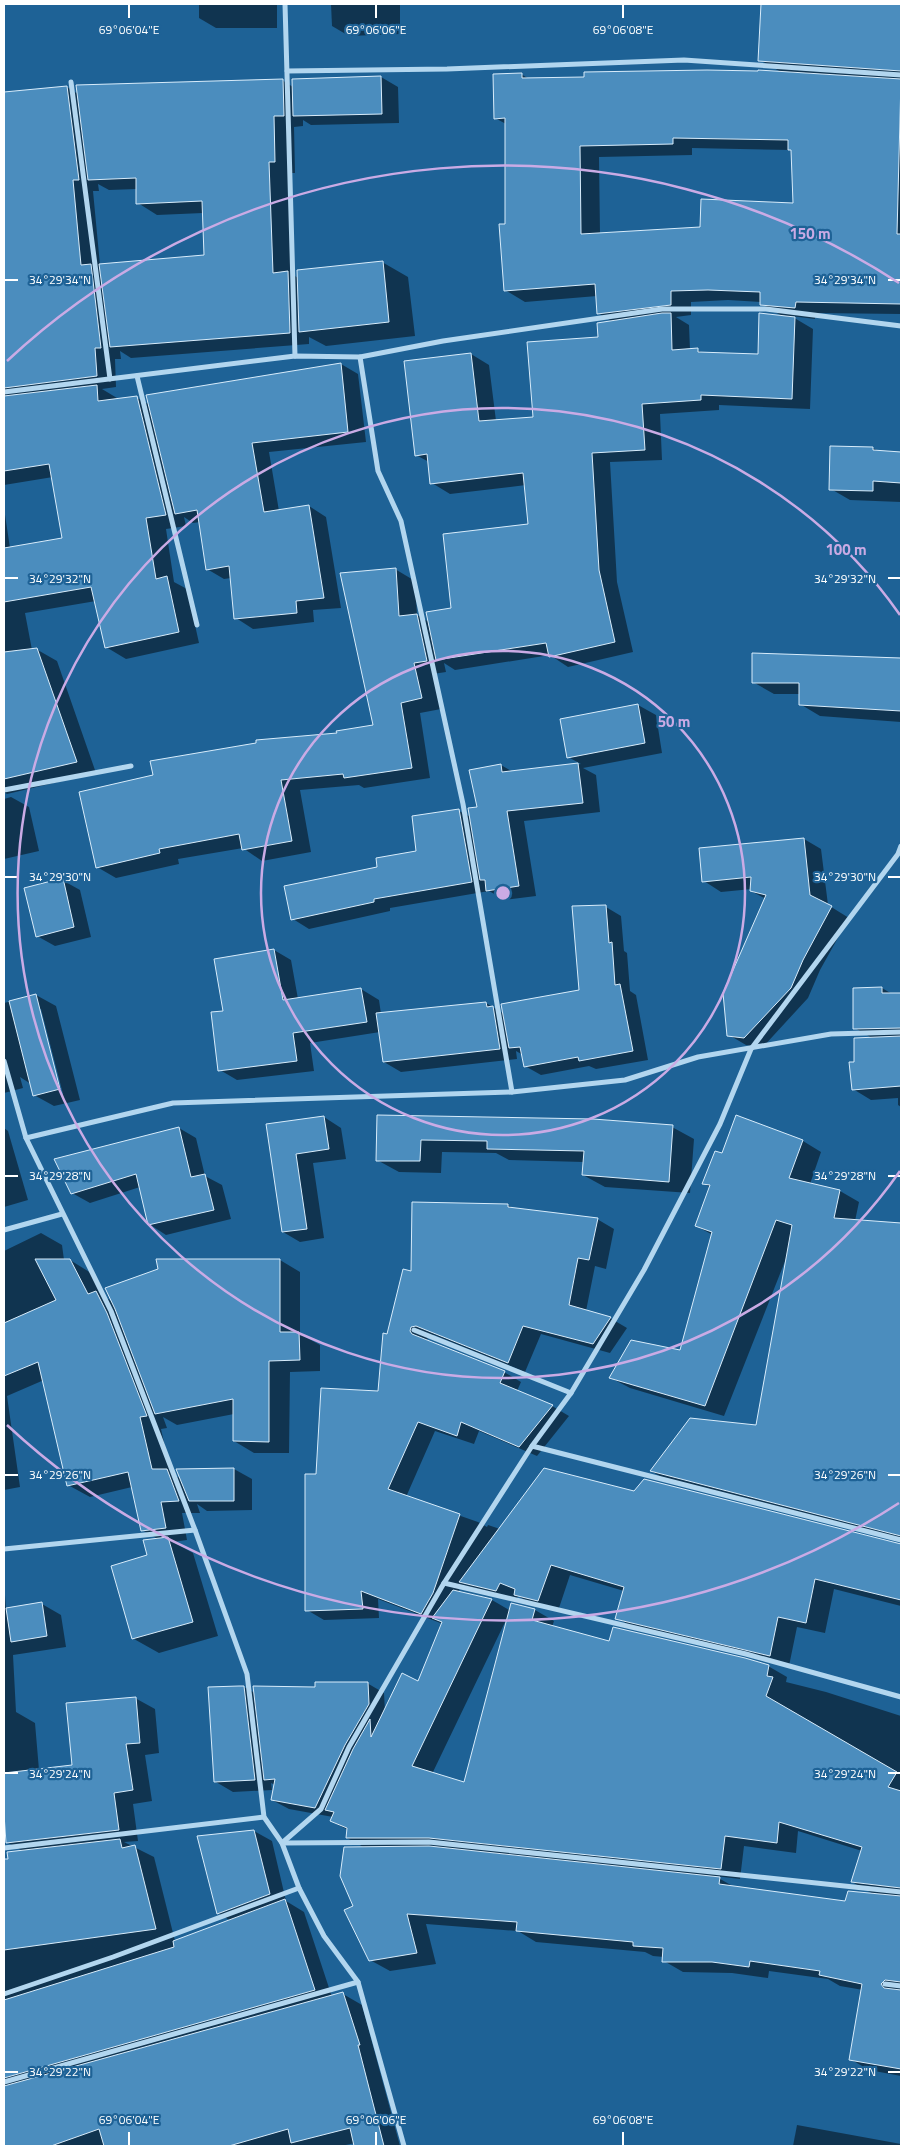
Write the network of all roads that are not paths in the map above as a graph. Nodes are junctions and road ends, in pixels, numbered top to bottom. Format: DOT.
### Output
graph roads {
  1 [pos="284,4"];
  2 [pos="286,71"];
  3 [pos="901,75"];
  4 [pos="71,82"];
  5 [pos="901,326"];
  6 [pos="295,356"];
  7 [pos="360,357"];
  8 [pos="136,376"];
  9 [pos="110,379"];
  10 [pos="4,392"];
  11 [pos="197,625"];
  12 [pos="131,766"];
  13 [pos="4,790"];
  14 [pos="901,846"];
  15 [pos="901,1032"];
  16 [pos="750,1050"];
  17 [pos="4,1061"];
  18 [pos="512,1092"];
  19 [pos="26,1138"];
  20 [pos="62,1214"];
  21 [pos="4,1230"];
  22 [pos="414,1330"];
  23 [pos="571,1393"];
  24 [pos="532,1446"];
  25 [pos="195,1530"];
  26 [pos="901,1540"];
  27 [pos="4,1549"];
  28 [pos="444,1583"];
  29 [pos="901,1697"];
  30 [pos="264,1817"];
  31 [pos="282,1843"];
  32 [pos="4,1848"];
  33 [pos="299,1888"];
  34 [pos="901,1892"];
  35 [pos="358,1982"];
  36 [pos="885,1984"];
  37 [pos="901,1986"];
  38 [pos="4,1994"];
  39 [pos="4,2082"];
  40 [pos="404,2146"];
  1 -- 2 [label="street"];
  2 -- 3 [label="street"];
  2 -- 6 [label="street"];
  4 -- 9 [label="street"];
  5 -- 7 [label="street"];
  6 -- 7 [label="street"];
  6 -- 8 [label="street"];
  7 -- 18 [label="street"];
  8 -- 9 [label="street"];
  8 -- 11 [label="street"];
  9 -- 10 [label="street"];
  12 -- 13 [label="street"];
  14 -- 16 [label="street"];
  15 -- 16 [label="street"];
  16 -- 18 [label="street"];
  16 -- 23 [label="street"];
  17 -- 19 [label="street"];
  18 -- 19 [label="street"];
  19 -- 20 [label="street"];
  20 -- 21 [label="street"];
  20 -- 25 [label="street"];
  22 -- 23 [label="street"];
  23 -- 24 [label="street"];
  24 -- 26 [label="street"];
  24 -- 28 [label="street"];
  25 -- 27 [label="street"];
  25 -- 30 [label="street"];
  28 -- 29 [label="street"];
  28 -- 31 [label="street"];
  30 -- 31 [label="street"];
  30 -- 32 [label="street"];
  31 -- 33 [label="street"];
  31 -- 34 [label="street"];
  33 -- 35 [label="street"];
  33 -- 38 [label="street"];
  35 -- 39 [label="street"];
  35 -- 40 [label="street"];
  36 -- 37 [label="street"];
}
